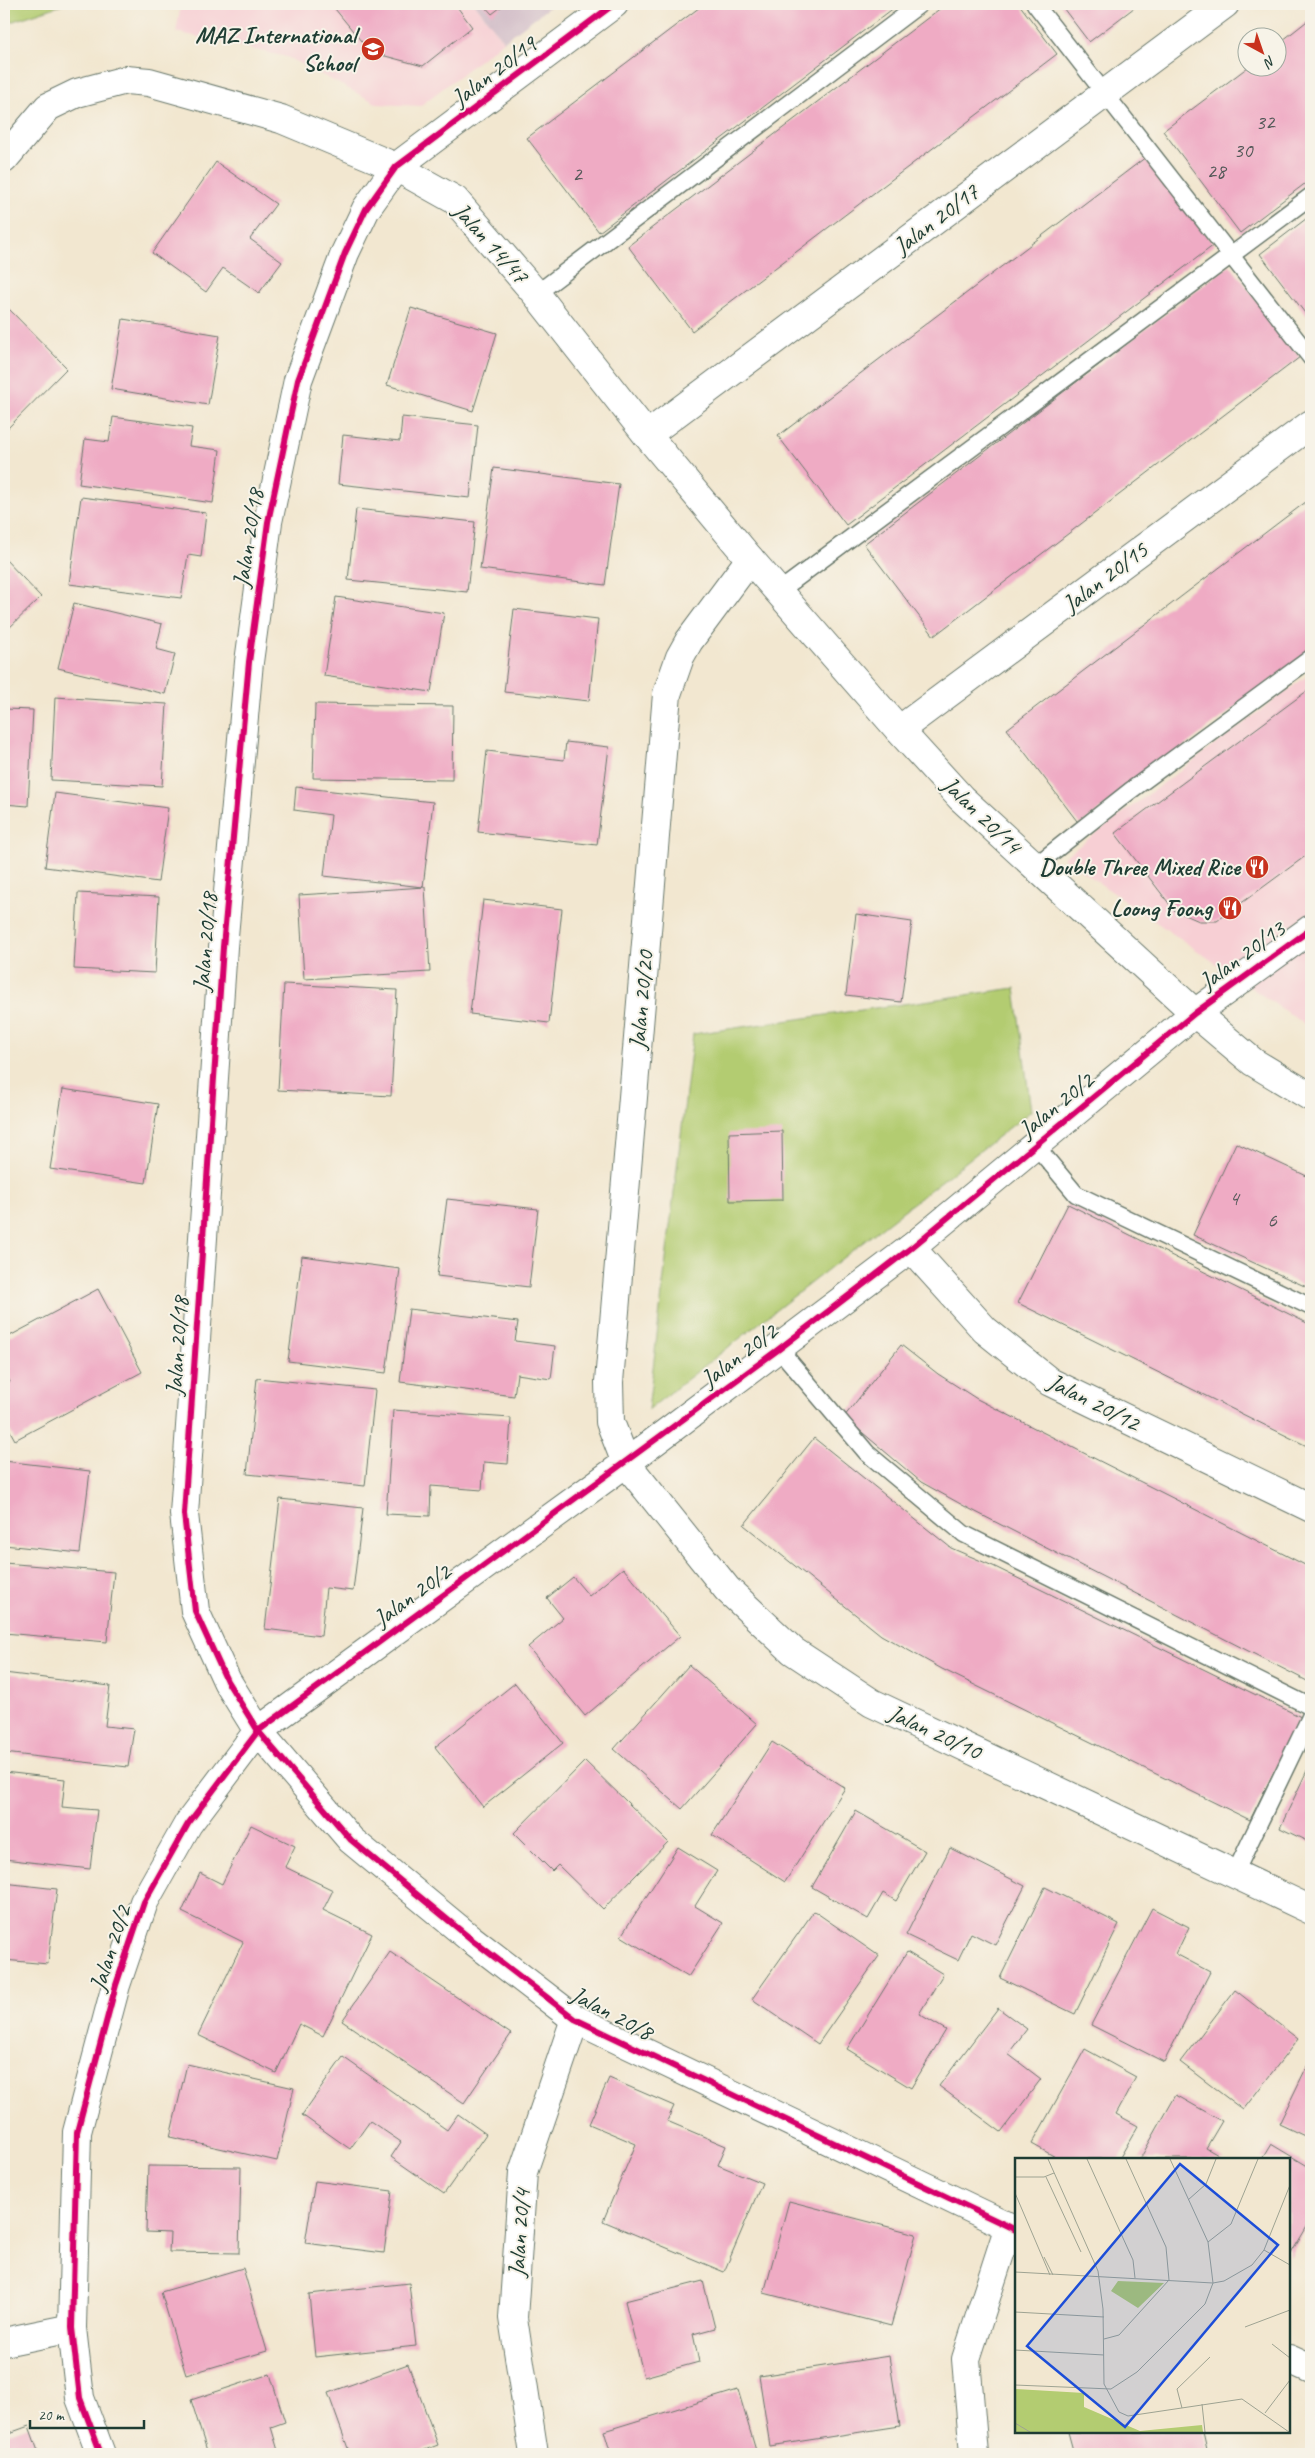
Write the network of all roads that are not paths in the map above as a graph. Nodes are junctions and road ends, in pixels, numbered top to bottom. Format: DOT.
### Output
graph roads {
  1 [pos="614,4"];
  2 [pos="920,4"];
  3 [pos="1035,4"];
  4 [pos="1225,4"];
  5 [pos="1105,94"];
  6 [pos="4,158"];
  7 [pos="396,167"];
  8 [pos="1311,196"];
  9 [pos="1232,256"];
  10 [pos="536,294"];
  11 [pos="1311,358"];
  12 [pos="1311,424"];
  13 [pos="647,435"];
  14 [pos="750,559"];
  15 [pos="778,592"];
  16 [pos="1311,658"];
  17 [pos="899,730"];
  18 [pos="1035,866"];
  19 [pos="1311,928"];
  20 [pos="1196,1012"];
  21 [pos="1311,1097"];
  22 [pos="1036,1146"];
  23 [pos="911,1248"];
  24 [pos="1311,1308"];
  25 [pos="779,1349"];
  26 [pos="626,1463"];
  27 [pos="1311,1508"];
  28 [pos="1311,1707"];
  29 [pos="1311,1715"];
  30 [pos="258,1730"];
  31 [pos="1235,1873"];
  32 [pos="1311,1910"];
  33 [pos="575,2019"];
  34 [pos="1012,2228"];
  35 [pos="72,2328"];
  36 [pos="4,2342"];
  37 [pos="1290,2358"];
  38 [pos="1311,2369"];
  39 [pos="101,2454"];
  40 [pos="534,2454"];
  41 [pos="974,2454"];
  1 -- 7 [label="street, Jalan 20/19"];
  2 -- 10 [label="lane"];
  3 -- 5 [label="lane"];
  4 -- 5 [label="street, Jalan 20/17"];
  5 -- 9 [label="lane"];
  5 -- 13 [label="street, Jalan 20/17"];
  6 -- 7 [label="street, Jalan 14/47"];
  7 -- 10 [label="street, Jalan 14/47"];
  7 -- 30 [label="street, Jalan 20/18"];
  8 -- 9 [label="lane"];
  9 -- 11 [label="lane"];
  9 -- 15 [label="lane"];
  10 -- 13 [label="street, Jalan 14/47"];
  12 -- 17 [label="street, Jalan 20/15"];
  13 -- 14 [label="street, Jalan 14/47"];
  14 -- 15 [label="street, Jalan 20/14"];
  14 -- 26 [label="street, Jalan 20/20"];
  15 -- 17 [label="street, Jalan 20/14"];
  16 -- 18 [label="lane"];
  17 -- 18 [label="street, Jalan 20/14"];
  18 -- 20 [label="street, Jalan 20/14"];
  19 -- 20 [label="street, Jalan 20/13"];
  20 -- 21 [label="street, Jalan 20/14"];
  20 -- 22 [label="street, Jalan 20/2"];
  22 -- 23 [label="street, Jalan 20/2"];
  22 -- 24 [label="lane"];
  23 -- 25 [label="street, Jalan 20/2"];
  23 -- 27 [label="street, Jalan 20/12"];
  25 -- 26 [label="street, Jalan 20/2"];
  25 -- 28 [label="lane"];
  26 -- 30 [label="street, Jalan 20/2"];
  26 -- 31 [label="street, Jalan 20/10"];
  29 -- 31 [label="lane"];
  30 -- 33 [label="street, Jalan 20/8"];
  30 -- 35 [label="street, Jalan 20/2"];
  31 -- 32 [label="street, Jalan 20/10"];
  33 -- 34 [label="street, Jalan 20/8"];
  33 -- 40 [label="street, Jalan 20/4"];
  34 -- 41 [label="street"];
  35 -- 36 [label="street"];
  35 -- 39 [label="street, Jalan 20/2"];
  37 -- 38 [label="street"];
}
